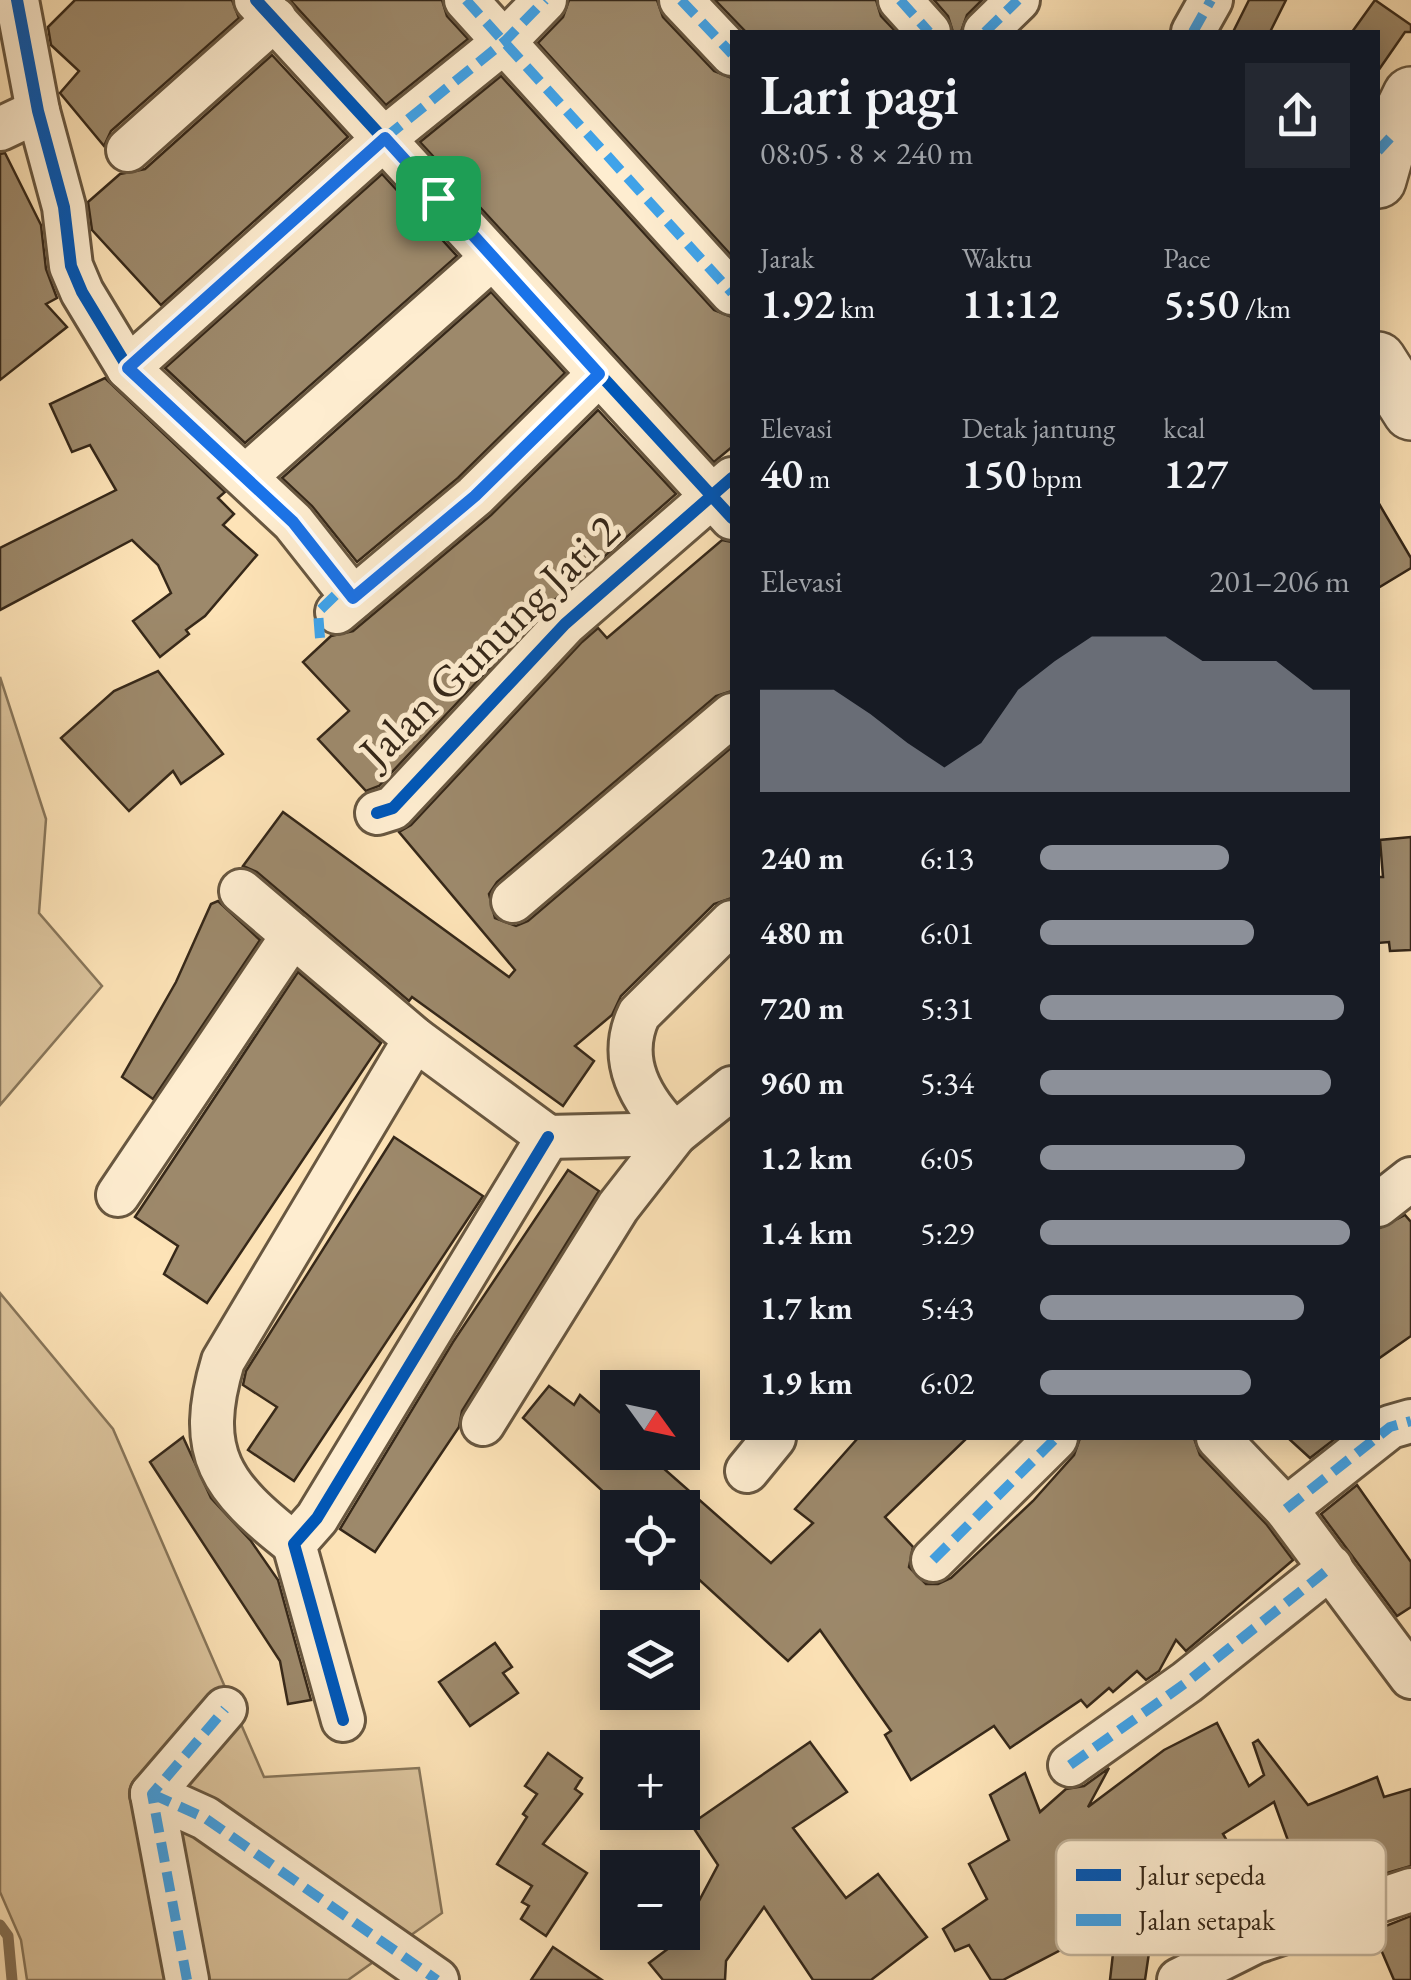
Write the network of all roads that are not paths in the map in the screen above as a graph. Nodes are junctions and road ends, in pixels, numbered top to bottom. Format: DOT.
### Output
graph roads {
  1 [pos="54,0"];
  2 [pos="466,0"];
  3 [pos="545,0"];
  4 [pos="681,0"];
  5 [pos="900,0"];
  6 [pos="1018,0"];
  7 [pos="1211,0"];
  8 [pos="266,9"];
  9 [pos="20,15"];
  10 [pos="927,30"];
  11 [pos="987,30"];
  12 [pos="1194,30"];
  13 [pos="504,40"];
  14 [pos="730,52"];
  15 [pos="38,111"];
  16 [pos="0,129"];
  17 [pos="385,138"];
  18 [pos="128,150"];
  19 [pos="492,258"];
  20 [pos="730,292"];
  21 [pos="1380,363"];
  22 [pos="128,368"];
  23 [pos="599,374"];
  24 [pos="1411,412"];
  25 [pos="246,476"];
  26 [pos="726,497"];
  27 [pos="730,717"];
  28 [pos="377,813"];
  29 [pos="240,891"];
  30 [pos="514,901"];
  31 [pos="730,924"];
  32 [pos="292,935"];
  33 [pos="415,1039"];
  34 [pos="730,1089"];
  35 [pos="662,1121"];
  36 [pos="548,1138"];
  37 [pos="118,1195"];
  38 [pos="1411,1421"];
  39 [pos="482,1424"];
  40 [pos="1380,1436"];
  41 [pos="772,1440"];
  42 [pos="1054,1440"];
  43 [pos="1220,1440"];
  44 [pos="1375,1440"];
  45 [pos="747,1470"];
  46 [pos="1286,1509"];
  47 [pos="294,1544"];
  48 [pos="934,1560"];
  49 [pos="1331,1567"];
  50 [pos="1411,1677"];
  51 [pos="225,1710"];
  52 [pos="342,1720"];
  53 [pos="1070,1765"];
  54 [pos="152,1794"];
  55 [pos="1411,1890"];
  56 [pos="1386,1898"];
  57 [pos="1229,1955"];
  58 [pos="187,1980"];
  59 [pos="436,1980"];
  60 [pos="1179,1980"];
  1 -- 9 [label="street"];
  2 -- 13 [label="street"];
  3 -- 13 [label="street"];
  4 -- 14 [label="street"];
  5 -- 10 [label="street"];
  6 -- 11 [label="street"];
  7 -- 12 [label="street"];
  8 -- 17 [label="street"];
  8 -- 18 [label="street"];
  9 -- 15 [label="street"];
  13 -- 17 [label="street"];
  13 -- 20 [label="street"];
  15 -- 16 [label="street"];
  15 -- 22 [label="street"];
  17 -- 19 [label="street"];
  17 -- 22 [label="street"];
  19 -- 23 [label="street"];
  19 -- 25 [label="street"];
  21 -- 24 [label="street"];
  22 -- 25 [label="street"];
  23 -- 25 [label="street"];
  23 -- 26 [label="street"];
  26 -- 28 [label="street, Jalan Gunung Jati 2"];
  27 -- 30 [label="street"];
  29 -- 32 [label="street"];
  31 -- 35 [label="street"];
  32 -- 33 [label="street"];
  32 -- 37 [label="street"];
  33 -- 36 [label="street"];
  33 -- 47 [label="street"];
  34 -- 35 [label="street"];
  35 -- 36 [label="street"];
  35 -- 39 [label="street"];
  36 -- 47 [label="street"];
  38 -- 40 [label="street"];
  41 -- 45 [label="street"];
  42 -- 48 [label="street"];
  43 -- 46 [label="street"];
  44 -- 46 [label="street"];
  46 -- 49 [label="street"];
  47 -- 52 [label="street"];
  49 -- 50 [label="street"];
  49 -- 53 [label="street"];
  51 -- 54 [label="street"];
  54 -- 58 [label="street"];
  54 -- 59 [label="street"];
  55 -- 56 [label="street"];
  57 -- 60 [label="street"];
}
